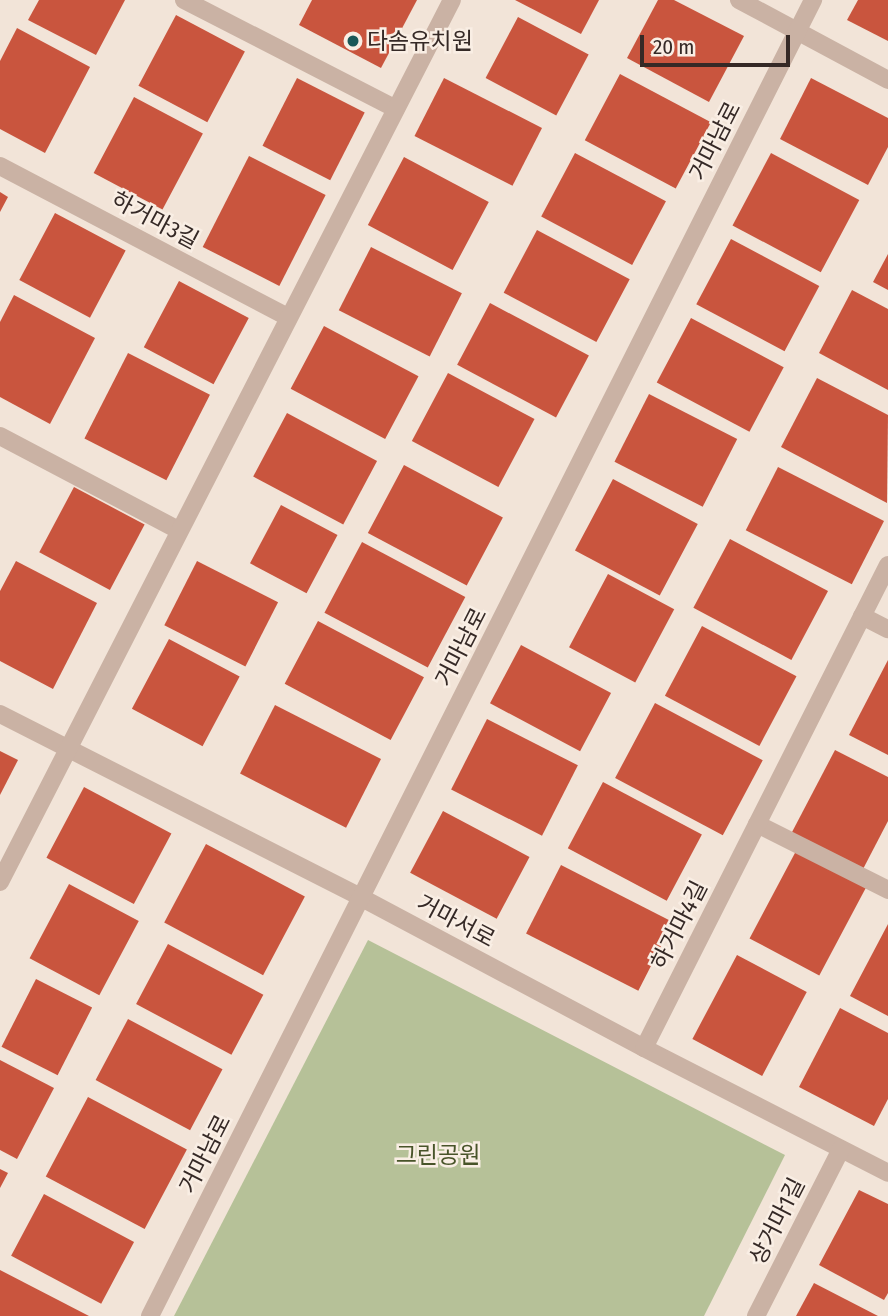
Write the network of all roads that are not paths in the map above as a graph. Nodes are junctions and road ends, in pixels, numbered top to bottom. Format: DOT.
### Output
graph roads {
  1 [pos="184,0"];
  2 [pos="452,0"];
  3 [pos="739,0"];
  4 [pos="813,0"];
  5 [pos="798,30"];
  6 [pos="888,80"];
  7 [pos="396,109"];
  8 [pos="0,166"];
  9 [pos="288,317"];
  10 [pos="0,436"];
  11 [pos="178,530"];
  12 [pos="888,565"];
  13 [pos="862,616"];
  14 [pos="888,629"];
  15 [pos="0,714"];
  16 [pos="68,748"];
  17 [pos="757,824"];
  18 [pos="0,882"];
  19 [pos="888,890"];
  20 [pos="362,898"];
  21 [pos="644,1048"];
  22 [pos="841,1149"];
  23 [pos="888,1173"];
  24 [pos="150,1316"];
  25 [pos="756,1316"];
  1 -- 7 [label="street"];
  2 -- 7 [label="street"];
  3 -- 5 [label="street"];
  4 -- 5 [label="street, 거마남로"];
  5 -- 6 [label="street"];
  5 -- 20 [label="street, 거마남로"];
  7 -- 9 [label="street"];
  8 -- 9 [label="street, 하거마3길"];
  9 -- 11 [label="street"];
  10 -- 11 [label="street"];
  11 -- 16 [label="street"];
  12 -- 13 [label="street, 하거마4길"];
  13 -- 14 [label="street"];
  13 -- 17 [label="street, 하거마4길"];
  15 -- 16 [label="street, 거마서로"];
  16 -- 18 [label="street"];
  16 -- 20 [label="street, 거마서로"];
  17 -- 19 [label="street"];
  17 -- 21 [label="street, 하거마4길"];
  20 -- 21 [label="street, 거마서로"];
  20 -- 24 [label="street, 거마남로"];
  21 -- 22 [label="street, 거마서로"];
  22 -- 23 [label="street, 거마서로"];
  22 -- 25 [label="street, 상거마1길"];
}
